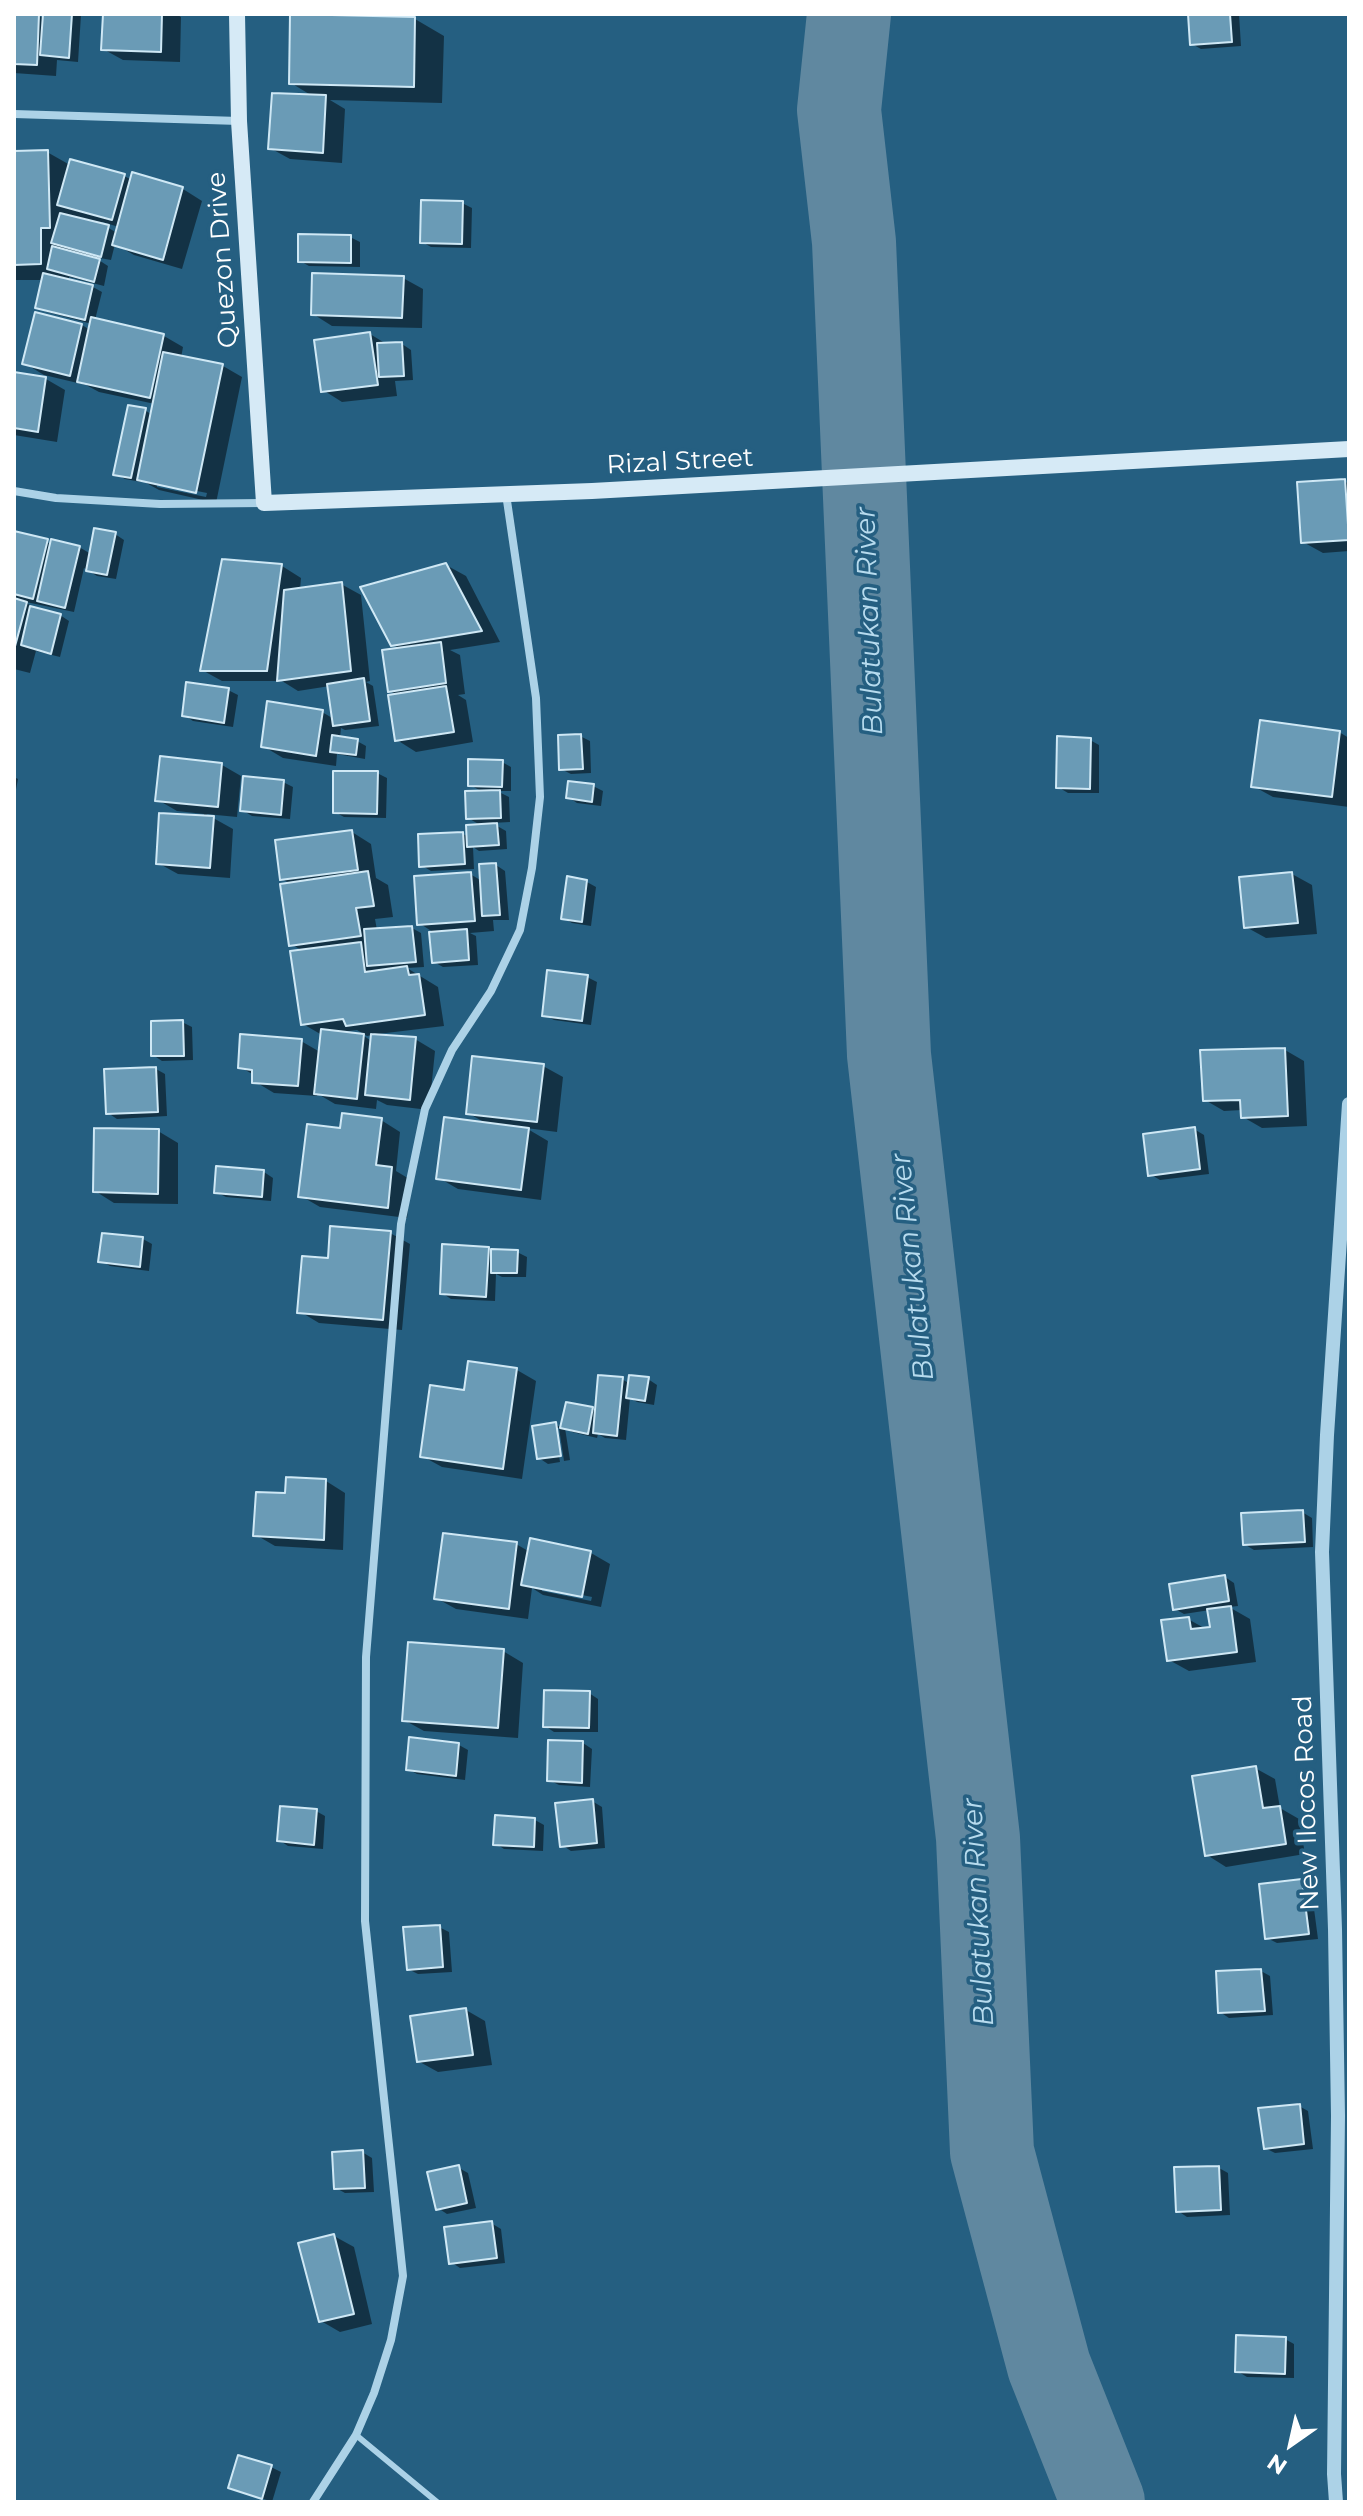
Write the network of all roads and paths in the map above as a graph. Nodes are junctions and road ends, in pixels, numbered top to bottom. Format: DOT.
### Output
graph roads {
  1 [pos="237,14"];
  2 [pos="14,114"];
  3 [pos="239,121"];
  4 [pos="1349,449"];
  5 [pos="14,491"];
  6 [pos="506,494"];
  7 [pos="264,503"];
  8 [pos="1349,1104"];
  9 [pos="1348,1127"];
  10 [pos="356,2435"];
  11 [pos="313,2502"];
  12 [pos="437,2502"];
  13 [pos="1336,2502"];
  1 -- 3 [label="main road, Quezon Drive"];
  2 -- 3 [label="street"];
  3 -- 7 [label="main road, Quezon Drive"];
  4 -- 6 [label="main road, Rizal Street"];
  5 -- 7 [label="street, Rizal Street"];
  6 -- 7 [label="main road, Rizal Street"];
  6 -- 10 [label="street"];
  8 -- 9 [label="street, New Ilocos Road"];
  9 -- 13 [label="street, New Ilocos Road"];
  10 -- 11 [label="street"];
  10 -- 12 [label="lane"];
}
